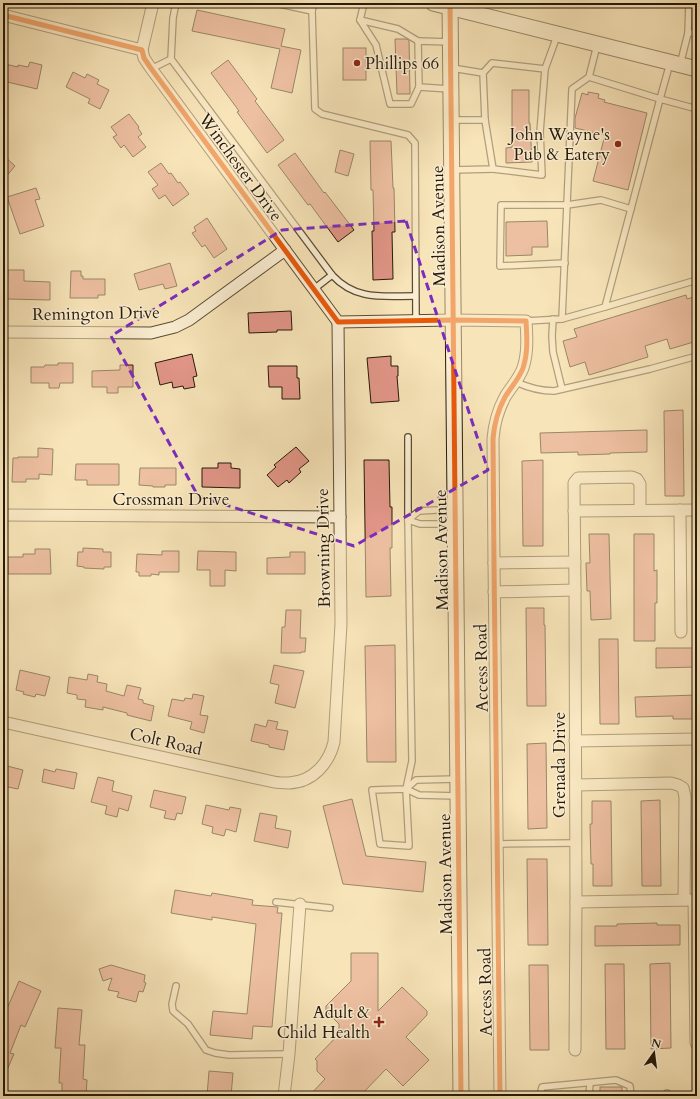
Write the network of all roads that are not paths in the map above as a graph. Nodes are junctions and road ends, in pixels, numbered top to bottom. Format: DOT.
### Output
graph roads {
  1 [pos="153,3"];
  2 [pos="176,3"];
  3 [pos="275,3"];
  4 [pos="314,3"];
  5 [pos="364,3"];
  6 [pos="433,3"];
  7 [pos="689,3"];
  8 [pos="450,5"];
  9 [pos="312,11"];
  10 [pos="3,15"];
  11 [pos="360,20"];
  12 [pos="688,33"];
  13 [pos="697,33"];
  14 [pos="557,35"];
  15 [pos="418,41"];
  16 [pos="450,42"];
  17 [pos="598,45"];
  18 [pos="142,50"];
  19 [pos="171,59"];
  20 [pos="675,64"];
  21 [pos="450,68"];
  22 [pos="151,69"];
  23 [pos="545,69"];
  24 [pos="697,69"];
  25 [pos="483,73"];
  26 [pos="589,77"];
  27 [pos="419,88"];
  28 [pos="451,89"];
  29 [pos="660,99"];
  30 [pos="697,109"];
  31 [pos="451,120"];
  32 [pos="485,120"];
  33 [pos="493,169"];
  34 [pos="452,170"];
  35 [pos="567,205"];
  36 [pos="631,209"];
  37 [pos="285,250"];
  38 [pos="565,263"];
  39 [pos="332,275"];
  40 [pos="697,280"];
  41 [pos="314,289"];
  42 [pos="415,296"];
  43 [pos="606,307"];
  44 [pos="552,319"];
  45 [pos="562,319"];
  46 [pos="453,320"];
  47 [pos="416,321"];
  48 [pos="526,321"];
  49 [pos="338,322"];
  50 [pos="3,332"];
  51 [pos="697,356"];
  52 [pos="516,382"];
  53 [pos="562,389"];
  54 [pos="408,436"];
  55 [pos="640,510"];
  56 [pos="680,510"];
  57 [pos="697,510"];
  58 [pos="574,511"];
  59 [pos="3,515"];
  60 [pos="340,517"];
  61 [pos="455,517"];
  62 [pos="408,520"];
  63 [pos="575,562"];
  64 [pos="494,563"];
  65 [pos="575,590"];
  66 [pos="494,592"];
  67 [pos="681,632"];
  68 [pos="3,722"];
  69 [pos="697,739"];
  70 [pos="575,741"];
  71 [pos="319,770"];
  72 [pos="458,779"];
  73 [pos="576,785"];
  74 [pos="406,789"];
  75 [pos="458,796"];
  76 [pos="576,843"];
  77 [pos="497,844"];
  78 [pos="692,900"];
  79 [pos="276,902"];
  80 [pos="576,902"];
  81 [pos="300,904"];
  82 [pos="330,908"];
  83 [pos="176,986"];
  84 [pos="696,1044"];
  85 [pos="575,1050"];
  86 [pos="289,1054"];
  87 [pos="590,1083"];
  88 [pos="284,1096"];
  89 [pos="461,1096"];
  90 [pos="500,1096"];
  91 [pos="540,1096"];
  92 [pos="589,1096"];
  93 [pos="631,1096"];
  1 -- 18 [label="street"];
  2 -- 19 [label="lane"];
  3 -- 9 [label="lane"];
  4 -- 9 [label="lane"];
  5 -- 11 [label="lane"];
  6 -- 8 [label="main road"];
  7 -- 12 [label="lane"];
  8 -- 14 [label="main road"];
  8 -- 16 [label="main road, Madison Avenue"];
  9 -- 42 [label="lane"];
  10 -- 18 [label="street"];
  11 -- 15 [label="lane"];
  11 -- 27 [label="lane"];
  12 -- 13 [label="lane"];
  12 -- 20 [label="lane"];
  14 -- 17 [label="main road"];
  14 -- 23 [label="lane"];
  15 -- 16 [label="lane"];
  15 -- 27 [label="lane"];
  16 -- 21 [label="main road, Madison Avenue"];
  17 -- 20 [label="main road"];
  17 -- 26 [label="lane"];
  18 -- 22 [label="street, Winchester Drive"];
  19 -- 22 [label="lane"];
  19 -- 39 [label="lane"];
  20 -- 24 [label="main road"];
  20 -- 29 [label="lane"];
  21 -- 25 [label="lane"];
  21 -- 28 [label="main road, Madison Avenue"];
  22 -- 37 [label="street, Winchester Drive"];
  23 -- 25 [label="lane"];
  23 -- 33 [label="lane"];
  25 -- 32 [label="lane"];
  26 -- 29 [label="lane"];
  26 -- 35 [label="lane"];
  27 -- 28 [label="lane"];
  28 -- 31 [label="main road, Madison Avenue"];
  29 -- 30 [label="lane"];
  29 -- 36 [label="lane"];
  31 -- 32 [label="lane"];
  31 -- 34 [label="main road, Madison Avenue"];
  32 -- 33 [label="lane"];
  33 -- 34 [label="lane"];
  34 -- 46 [label="main road, Madison Avenue"];
  35 -- 36 [label="lane"];
  35 -- 38 [label="lane"];
  35 -- 38 [label="lane"];
  36 -- 43 [label="lane"];
  37 -- 41 [label="street, Winchester Drive"];
  37 -- 50 [label="street, Remington Drive"];
  38 -- 45 [label="lane"];
  39 -- 41 [label="lane"];
  39 -- 42 [label="lane"];
  40 -- 43 [label="lane"];
  41 -- 49 [label="street, Winchester Drive"];
  42 -- 47 [label="lane"];
  43 -- 45 [label="lane"];
  44 -- 45 [label="lane"];
  44 -- 48 [label="lane"];
  44 -- 53 [label="lane"];
  46 -- 47 [label="street"];
  46 -- 48 [label="street"];
  46 -- 61 [label="main road, Madison Avenue"];
  47 -- 49 [label="street"];
  48 -- 52 [label="street, Access Road"];
  49 -- 60 [label="street, Browning Drive"];
  51 -- 53 [label="lane"];
  52 -- 53 [label="lane"];
  52 -- 64 [label="street, Access Road"];
  54 -- 62 [label="lane"];
  55 -- 56 [label="street"];
  55 -- 58 [label="street"];
  55 -- 58 [label="street, Grenada Drive"];
  56 -- 57 [label="street"];
  56 -- 67 [label="street"];
  58 -- 63 [label="street, Grenada Drive"];
  59 -- 60 [label="street, Crossman Drive"];
  60 -- 71 [label="street, Browning Drive"];
  61 -- 62 [label="lane"];
  61 -- 62 [label="lane"];
  61 -- 72 [label="main road, Madison Avenue"];
  62 -- 74 [label="lane"];
  63 -- 64 [label="street"];
  63 -- 65 [label="street, Grenada Drive"];
  64 -- 66 [label="street, Access Road"];
  65 -- 66 [label="street"];
  65 -- 70 [label="street, Grenada Drive"];
  66 -- 77 [label="street, Access Road"];
  68 -- 71 [label="street, Colt Road"];
  69 -- 70 [label="street"];
  70 -- 73 [label="street, Grenada Drive"];
  72 -- 74 [label="lane"];
  72 -- 75 [label="main road, Madison Avenue"];
  73 -- 76 [label="street, Grenada Drive"];
  73 -- 78 [label="street"];
  74 -- 74 [label="lane"];
  74 -- 75 [label="lane"];
  75 -- 89 [label="main road, Madison Avenue"];
  76 -- 77 [label="lane"];
  76 -- 80 [label="street, Grenada Drive"];
  77 -- 90 [label="street, Access Road"];
  78 -- 80 [label="street"];
  78 -- 84 [label="street"];
  79 -- 81 [label="lane"];
  80 -- 85 [label="street, Grenada Drive"];
  81 -- 82 [label="lane"];
  81 -- 86 [label="street"];
  83 -- 86 [label="lane"];
  86 -- 88 [label="street"];
  87 -- 91 [label="lane"];
  87 -- 92 [label="lane"];
  87 -- 93 [label="lane"];
}
